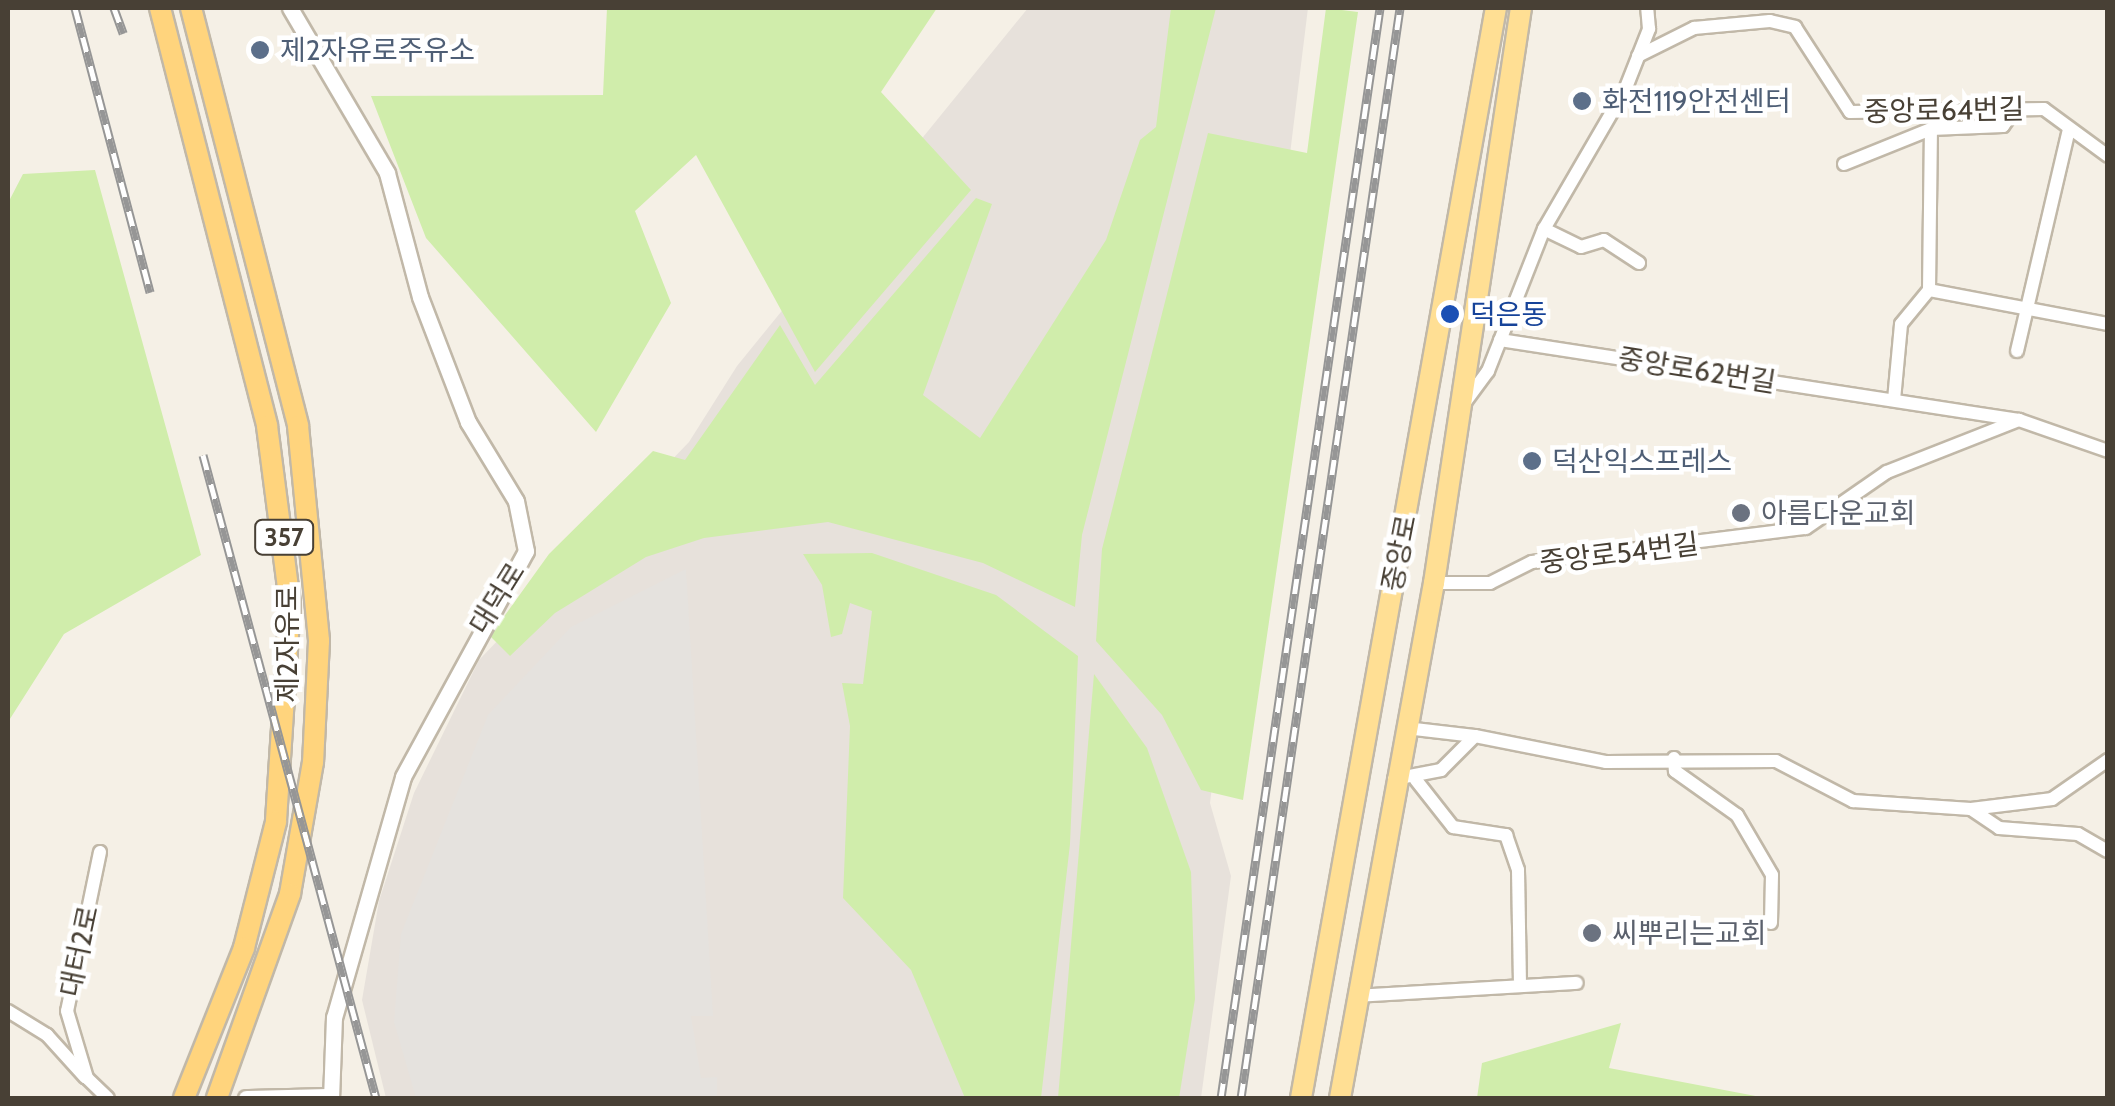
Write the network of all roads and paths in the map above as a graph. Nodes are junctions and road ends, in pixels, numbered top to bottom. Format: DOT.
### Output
graph roads {
  1 [pos="160,8"];
  2 [pos="191,8"];
  3 [pos="290,8"];
  4 [pos="1496,8"];
  5 [pos="1522,8"];
  6 [pos="1647,8"];
  7 [pos="1638,56"];
  8 [pos="2014,110"];
  9 [pos="1932,129"];
  10 [pos="2069,130"];
  11 [pos="2108,156"];
  12 [pos="1844,164"];
  13 [pos="1544,229"];
  14 [pos="1639,263"];
  15 [pos="1929,290"];
  16 [pos="2031,303"];
  17 [pos="2108,324"];
  18 [pos="1500,340"];
  19 [pos="2016,352"];
  20 [pos="1894,400"];
  21 [pos="1460,409"];
  22 [pos="2019,420"];
  23 [pos="2108,451"];
  24 [pos="1434,584"];
  25 [pos="1406,728"];
  26 [pos="1475,736"];
  27 [pos="1674,758"];
  28 [pos="2108,760"];
  29 [pos="1394,779"];
  30 [pos="1416,780"];
  31 [pos="1971,809"];
  32 [pos="2108,850"];
  33 [pos="100,852"];
  34 [pos="1771,923"];
  35 [pos="1520,980"];
  36 [pos="1576,984"];
  37 [pos="1357,996"];
  38 [pos="8,1011"];
  39 [pos="87,1078"];
  40 [pos="330,1097"];
  41 [pos="108,1098"];
  42 [pos="184,1098"];
  43 [pos="217,1098"];
  44 [pos="246,1098"];
  45 [pos="1301,1098"];
  46 [pos="1340,1098"];
  1 -- 42 [label="highway, 제2자유로 / 357"];
  2 -- 43 [label="highway, 제2자유로 / 357"];
  3 -- 40 [label="street, 대덕로"];
  4 -- 45 [label="main road, 중앙로"];
  5 -- 21 [label="main road, 중앙로"];
  6 -- 7 [label="street"];
  7 -- 8 [label="street, 중앙로64번길"];
  7 -- 13 [label="street"];
  8 -- 9 [label="street"];
  8 -- 10 [label="street, 중앙로64번길"];
  9 -- 12 [label="street"];
  9 -- 15 [label="street"];
  10 -- 11 [label="street, 중앙로64번길"];
  10 -- 16 [label="street"];
  13 -- 14 [label="street"];
  13 -- 18 [label="street"];
  15 -- 16 [label="street"];
  15 -- 20 [label="street"];
  16 -- 17 [label="street"];
  16 -- 19 [label="street"];
  18 -- 20 [label="street, 중앙로62번길"];
  18 -- 21 [label="street"];
  20 -- 22 [label="street, 중앙로62번길"];
  21 -- 24 [label="main road, 중앙로"];
  22 -- 23 [label="street, 중앙로62번길"];
  22 -- 24 [label="street, 중앙로54번길"];
  24 -- 25 [label="main road, 중앙로"];
  25 -- 26 [label="street"];
  25 -- 29 [label="main road, 중앙로"];
  26 -- 27 [label="street"];
  26 -- 30 [label="street"];
  27 -- 31 [label="street"];
  27 -- 34 [label="street"];
  28 -- 31 [label="street"];
  29 -- 30 [label="street"];
  29 -- 37 [label="main road, 중앙로"];
  30 -- 35 [label="street"];
  31 -- 32 [label="street"];
  33 -- 39 [label="street, 대터2로"];
  35 -- 36 [label="street"];
  35 -- 37 [label="street"];
  37 -- 46 [label="main road, 중앙로"];
  38 -- 39 [label="street"];
  39 -- 41 [label="street, 대터2로"];
  40 -- 44 [label="street"];
}
